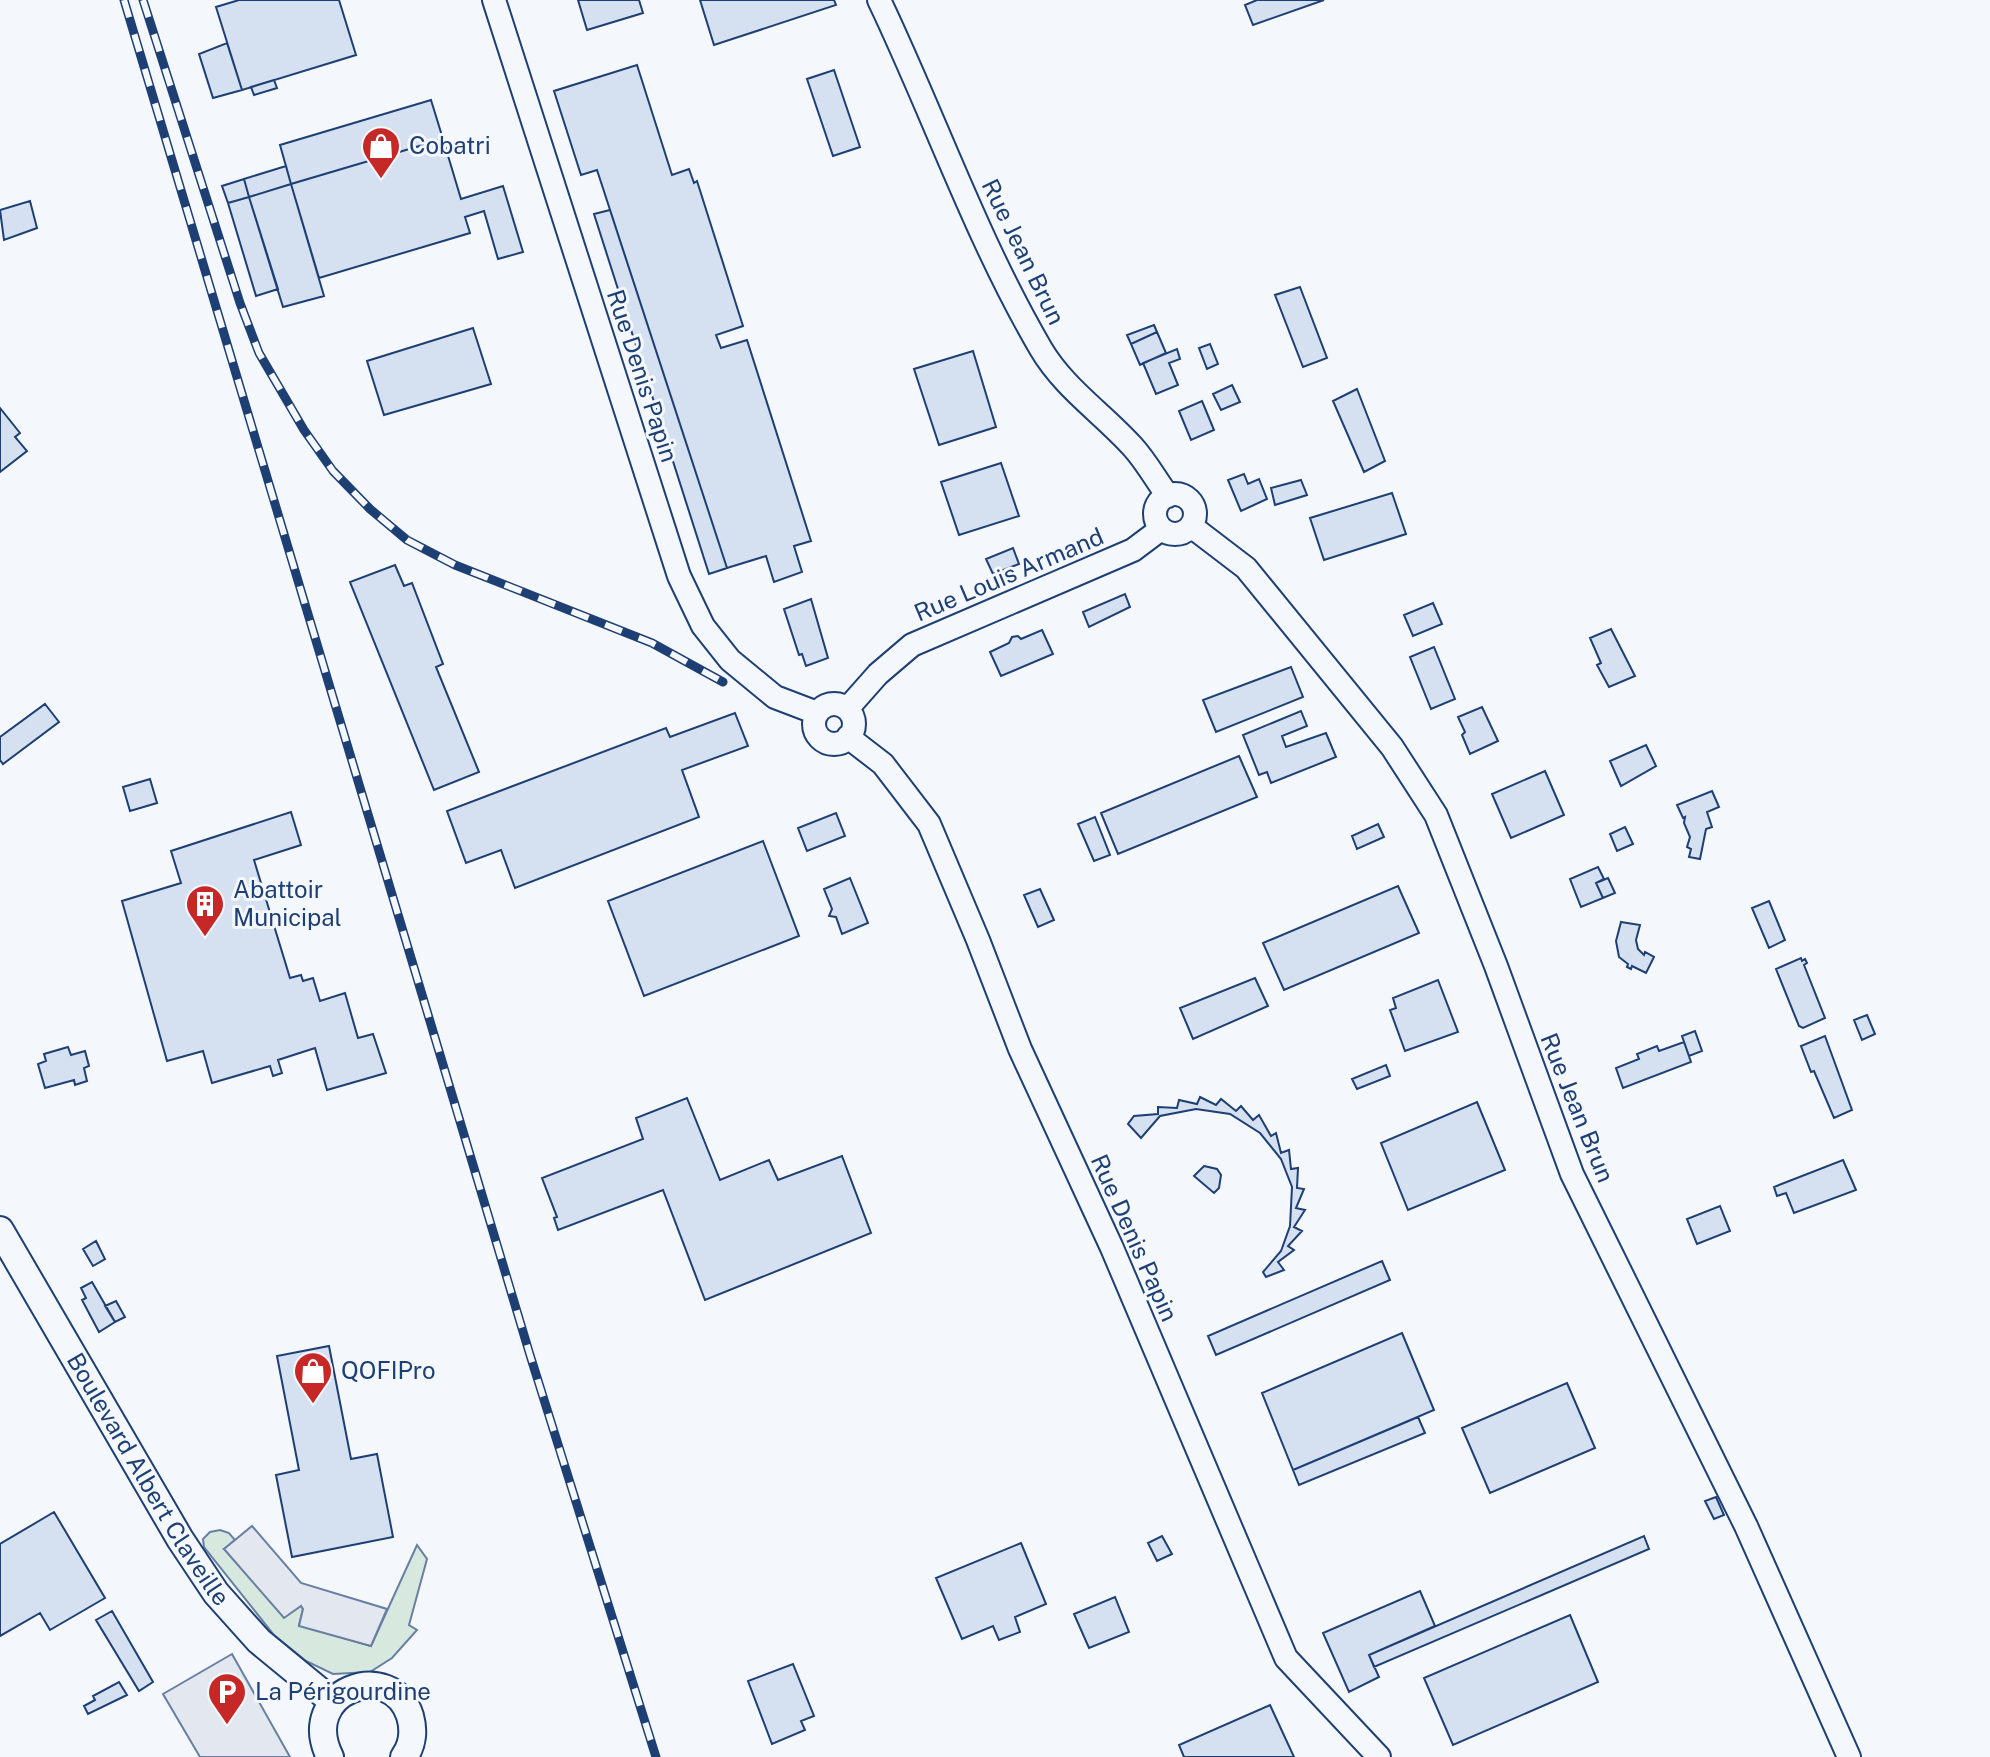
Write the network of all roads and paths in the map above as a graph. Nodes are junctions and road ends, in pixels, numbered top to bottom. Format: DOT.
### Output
graph roads {
  1 [pos="494,0"];
  2 [pos="879,0"];
  3 [pos="1168,496"];
  4 [pos="1191,526"];
  5 [pos="1161,529"];
  6 [pos="847,709"];
  7 [pos="817,713"];
  8 [pos="848,737"];
  9 [pos="0,1230"];
  10 [pos="332,1701"];
  11 [pos="409,1755"];
  12 [pos="330,1757"];
  13 [pos="1379,1757"];
  14 [pos="1849,1757"];
  1 -- 7 [label="street, Rue Denis Papin"];
  2 -- 3 [label="street, Rue Jean Brun"];
  3 -- 4 [label="street"];
  3 -- 5 [label="street"];
  4 -- 5 [label="street"];
  4 -- 14 [label="street, Rue Jean Brun"];
  5 -- 6 [label="street, Rue Louis Armand"];
  6 -- 7 [label="street"];
  6 -- 8 [label="street"];
  7 -- 8 [label="street"];
  8 -- 13 [label="street, Rue Denis Papin"];
  9 -- 10 [label="main road, Boulevard Albert Claveille"];
  10 -- 11 [label="main road"];
  10 -- 12 [label="main road"];
}
